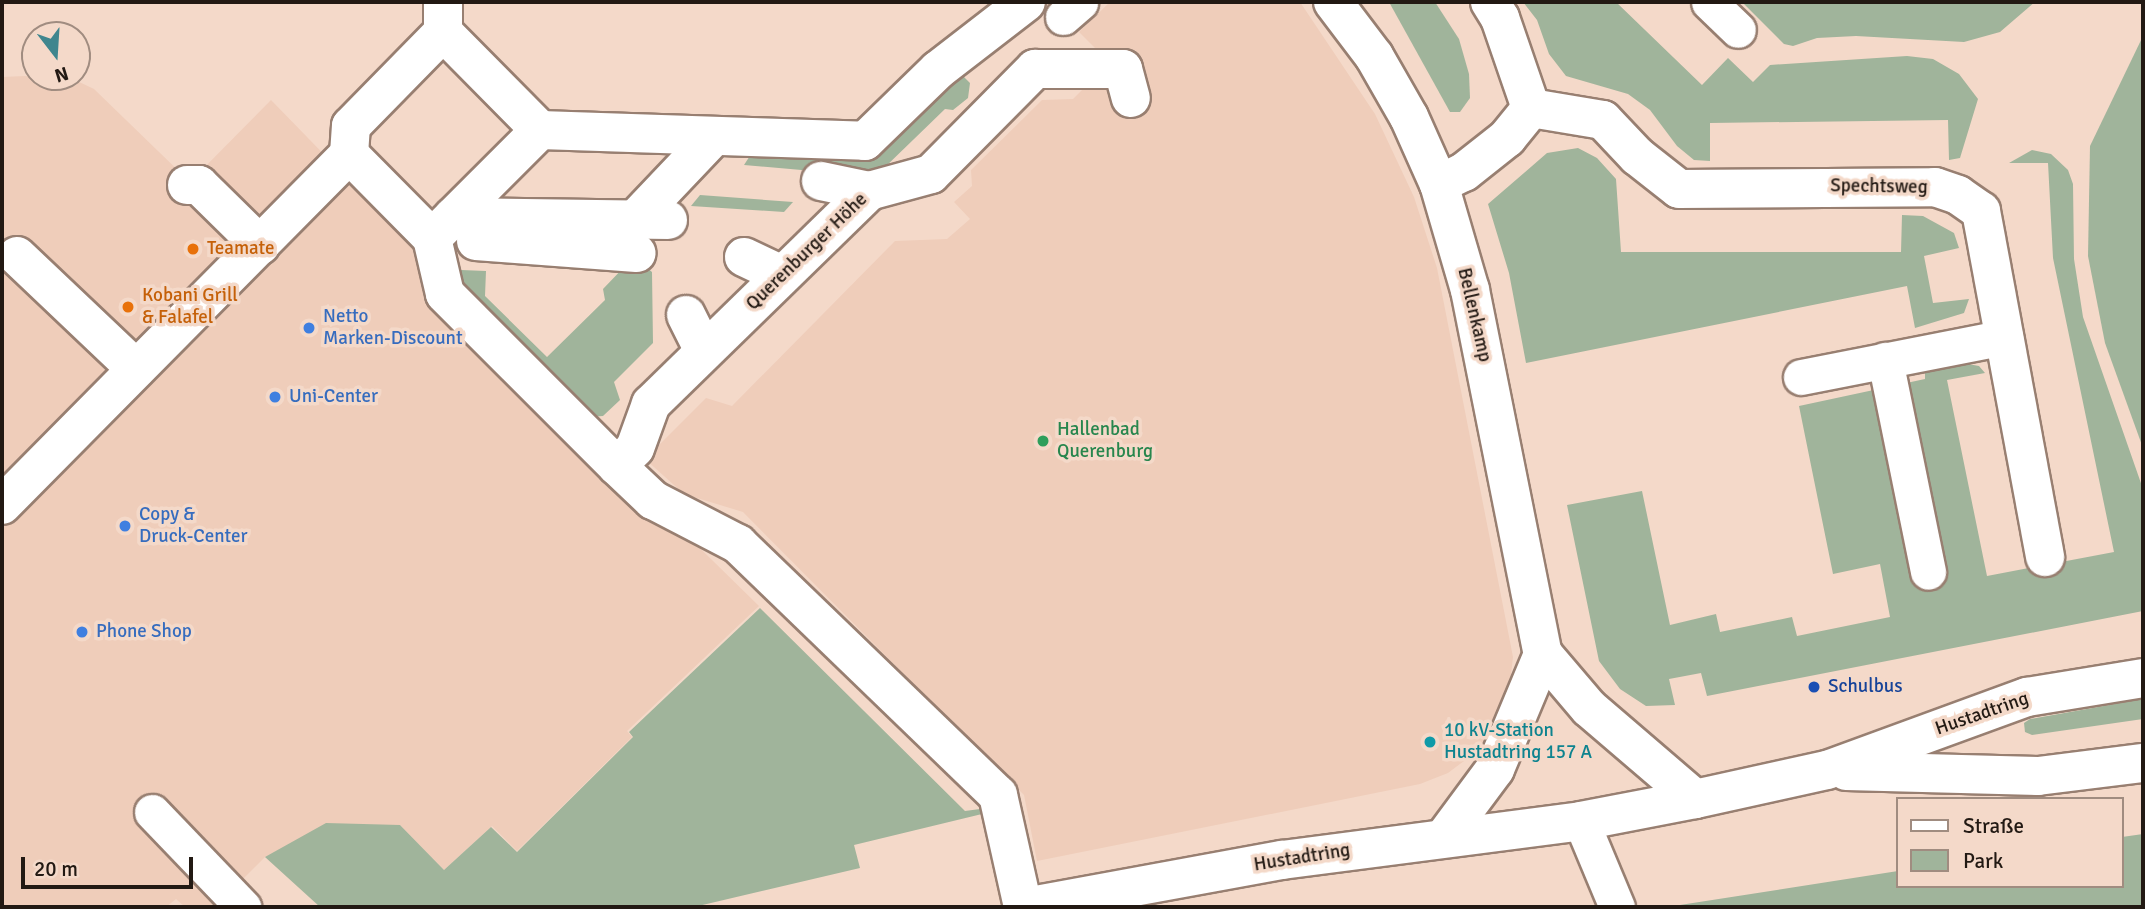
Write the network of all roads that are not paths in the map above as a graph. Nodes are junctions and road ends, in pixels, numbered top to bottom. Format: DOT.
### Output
graph roads {
  1 [pos="1334,2"];
  2 [pos="1490,2"];
  3 [pos="1709,2"];
  4 [pos="1014,11"];
  5 [pos="443,17"];
  6 [pos="1738,30"];
  7 [pos="1035,69"];
  8 [pos="1131,98"];
  9 [pos="1531,108"];
  10 [pos="540,131"];
  11 [pos="713,136"];
  12 [pos="349,154"];
  13 [pos="821,181"];
  14 [pos="1439,184"];
  15 [pos="187,185"];
  16 [pos="869,191"];
  17 [pos="443,227"];
  18 [pos="260,245"];
  19 [pos="17,257"];
  20 [pos="744,257"];
  21 [pos="782,275"];
  22 [pos="686,315"];
  23 [pos="2005,337"];
  24 [pos="704,351"];
  25 [pos="1885,360"];
  26 [pos="136,369"];
  27 [pos="1801,377"];
  28 [pos="617,466"];
  29 [pos="2,505"];
  30 [pos="2045,557"];
  31 [pos="1928,572"];
  32 [pos="1543,654"];
  33 [pos="2143,678"];
  34 [pos="2143,763"];
  35 [pos="1827,770"];
  36 [pos="1695,799"];
  37 [pos="152,812"];
  38 [pos="1581,821"];
  39 [pos="1446,835"];
  40 [pos="243,907"];
  41 [pos="1024,907"];
  42 [pos="1618,907"];
  1 -- 14 [label="street, Bellenkamp"];
  2 -- 9 [label="street"];
  3 -- 6 [label="lane"];
  4 -- 7 [label="street"];
  4 -- 11 [label="street"];
  5 -- 10 [label="street"];
  5 -- 12 [label="street"];
  7 -- 8 [label="street"];
  7 -- 16 [label="street, Querenburger Höhe"];
  9 -- 14 [label="street"];
  9 -- 23 [label="street, Spechtsweg"];
  10 -- 11 [label="street"];
  10 -- 17 [label="street"];
  11 -- 17 [label="street"];
  12 -- 17 [label="street"];
  12 -- 18 [label="street"];
  13 -- 16 [label="street"];
  14 -- 32 [label="street, Bellenkamp"];
  15 -- 18 [label="street"];
  16 -- 21 [label="street, Querenburger Höhe"];
  17 -- 28 [label="street"];
  18 -- 26 [label="street"];
  19 -- 26 [label="street"];
  20 -- 21 [label="street"];
  21 -- 24 [label="street, Querenburger Höhe"];
  22 -- 24 [label="street"];
  23 -- 25 [label="lane"];
  23 -- 30 [label="street, Spechtsweg"];
  24 -- 28 [label="street, Querenburger Höhe"];
  25 -- 27 [label="lane"];
  25 -- 31 [label="lane"];
  26 -- 29 [label="street"];
  28 -- 41 [label="street"];
  32 -- 36 [label="street, Bellenkamp"];
  32 -- 39 [label="street"];
  33 -- 35 [label="street, Hustadtring"];
  34 -- 35 [label="street, Hustadtring"];
  35 -- 36 [label="street, Hustadtring"];
  36 -- 38 [label="street, Hustadtring"];
  37 -- 40 [label="lane"];
  38 -- 39 [label="street, Hustadtring"];
  38 -- 42 [label="lane"];
  39 -- 41 [label="street, Hustadtring"];
}
